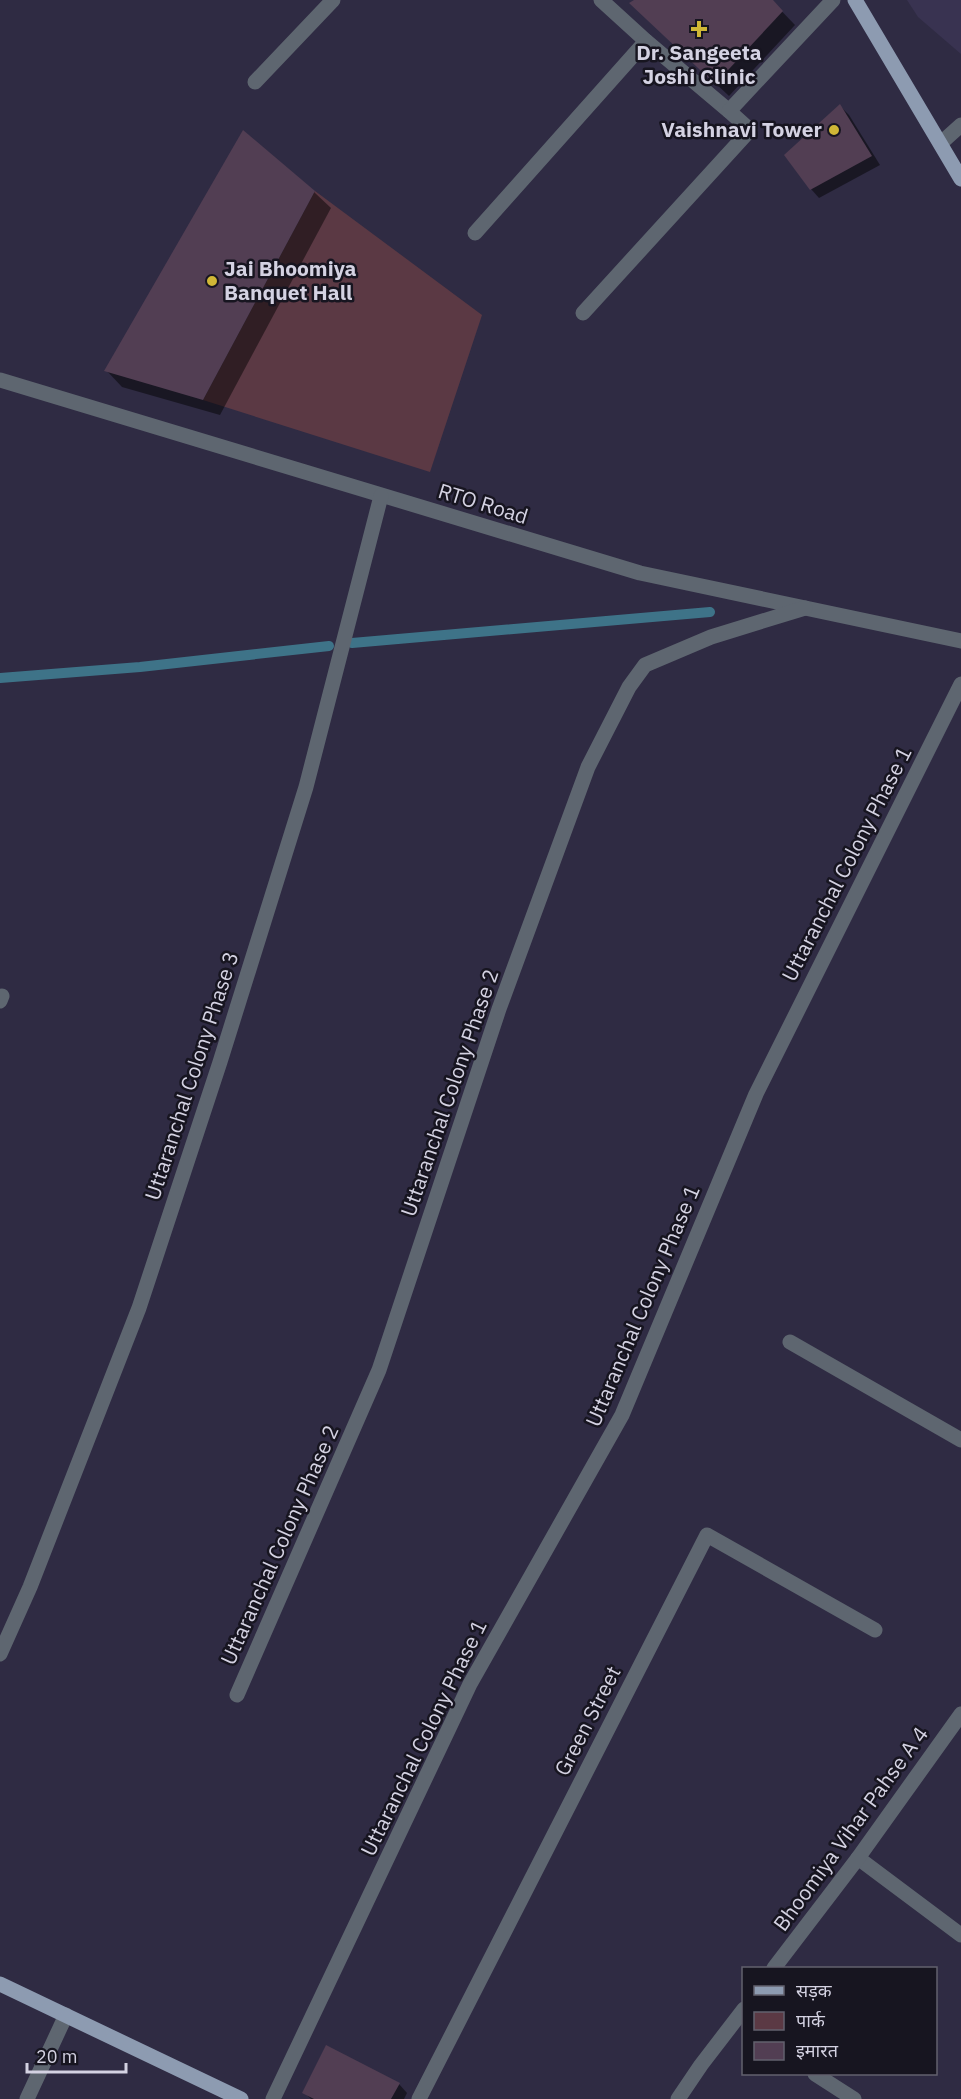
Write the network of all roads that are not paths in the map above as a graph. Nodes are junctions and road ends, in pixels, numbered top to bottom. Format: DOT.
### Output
graph roads {
  1 [pos="333,0"];
  2 [pos="601,0"];
  3 [pos="833,0"];
  4 [pos="855,0"];
  5 [pos="646,42"];
  6 [pos="255,82"];
  7 [pos="729,111"];
  8 [pos="961,125"];
  9 [pos="941,143"];
  10 [pos="961,178"];
  11 [pos="475,233"];
  12 [pos="583,313"];
  13 [pos="0,380"];
  14 [pos="381,496"];
  15 [pos="805,608"];
  16 [pos="961,640"];
  17 [pos="961,684"];
  18 [pos="790,1342"];
  19 [pos="961,1440"];
  20 [pos="875,1630"];
  21 [pos="0,1654"];
  22 [pos="237,1695"];
  23 [pos="961,1714"];
  24 [pos="858,1858"];
  25 [pos="961,1935"];
  26 [pos="775,1967"];
  27 [pos="0,1984"];
  28 [pos="66,2015"];
  29 [pos="741,2019"];
  30 [pos="818,2075"];
  31 [pos="27,2099"];
  32 [pos="241,2099"];
  33 [pos="273,2099"];
  34 [pos="419,2099"];
  35 [pos="678,2099"];
  36 [pos="854,2099"];
  1 -- 6 [label="street"];
  2 -- 5 [label="street"];
  3 -- 7 [label="street"];
  4 -- 9 [label="main road"];
  5 -- 7 [label="street"];
  5 -- 11 [label="street"];
  7 -- 12 [label="street"];
  8 -- 9 [label="street"];
  9 -- 10 [label="main road"];
  13 -- 14 [label="street, RTO Road"];
  14 -- 15 [label="street, RTO Road"];
  14 -- 21 [label="street, Uttaranchal Colony Phase 3"];
  15 -- 16 [label="street, RTO Road"];
  15 -- 22 [label="street, Uttaranchal Colony Phase 2"];
  17 -- 33 [label="street, Uttaranchal Colony Phase 1"];
  18 -- 19 [label="street"];
  20 -- 34 [label="street, Green Street"];
  23 -- 24 [label="street, Bhoomiya Vihar Pahse A 4"];
  24 -- 25 [label="street"];
  24 -- 26 [label="street, Bhoomiya Vihar Pahse A 4"];
  27 -- 28 [label="main road"];
  28 -- 31 [label="street"];
  28 -- 32 [label="main road"];
  29 -- 35 [label="street"];
  30 -- 36 [label="street"];
}
